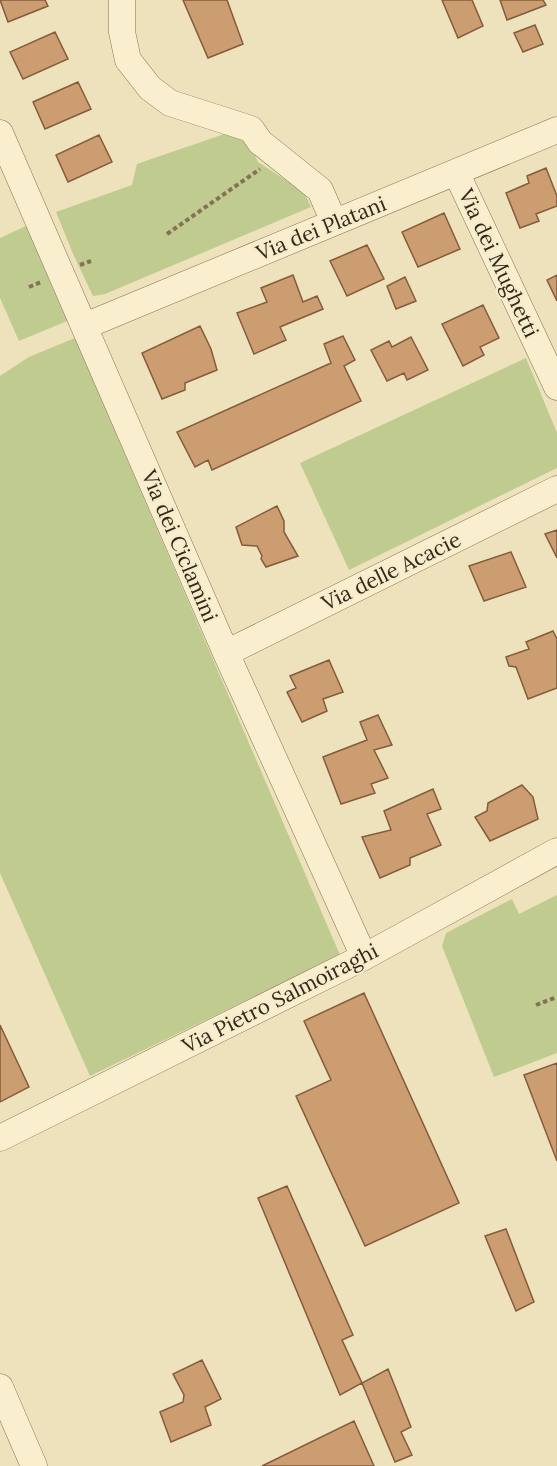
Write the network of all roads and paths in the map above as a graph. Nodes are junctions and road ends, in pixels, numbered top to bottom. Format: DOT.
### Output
graph roads {
  1 [pos="122,0"];
  2 [pos="557,130"];
  3 [pos="0,134"];
  4 [pos="278,157"];
  5 [pos="456,172"];
  6 [pos="334,222"];
  7 [pos="167,234"];
  8 [pos="85,326"];
  9 [pos="557,387"];
  10 [pos="557,489"];
  11 [pos="226,653"];
  12 [pos="557,851"];
  13 [pos="364,957"];
  14 [pos="557,997"];
  15 [pos="536,1005"];
  16 [pos="0,1138"];
  17 [pos="0,1386"];
  18 [pos="34,1466"];
  1 -- 4 [label="street"];
  2 -- 5 [label="street, Via dei Platani"];
  3 -- 8 [label="street, Via dei Ciclamini"];
  4 -- 6 [label="street"];
  4 -- 7 [label="path"];
  5 -- 6 [label="street, Via dei Platani"];
  5 -- 9 [label="street, Via dei Mughetti"];
  6 -- 8 [label="street, Via dei Platani"];
  8 -- 11 [label="street, Via dei Ciclamini"];
  10 -- 11 [label="street, Via delle Acacie"];
  11 -- 13 [label="street, Via dei Ciclamini"];
  12 -- 13 [label="street, Via Pietro Salmoiraghi"];
  13 -- 16 [label="street, Via Pietro Salmoiraghi"];
  14 -- 15 [label="path"];
  17 -- 18 [label="street"];
}
